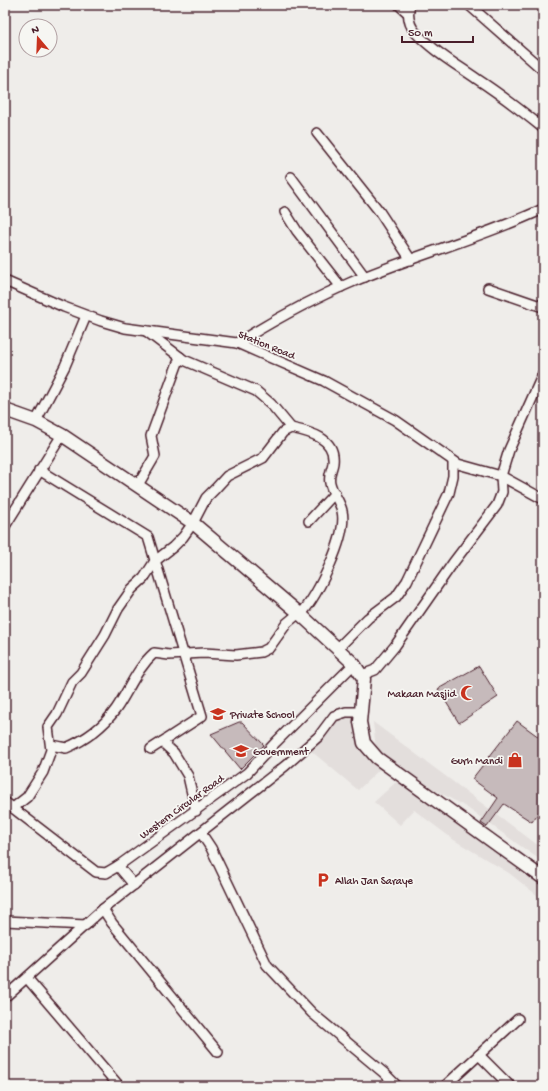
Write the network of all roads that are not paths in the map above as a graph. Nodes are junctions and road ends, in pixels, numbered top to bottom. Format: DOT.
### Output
graph roads {
  1 [pos="399,5"];
  2 [pos="469,5"];
  3 [pos="409,9"];
  4 [pos="543,70"];
  5 [pos="543,128"];
  6 [pos="317,133"];
  7 [pos="291,177"];
  8 [pos="543,209"];
  9 [pos="286,212"];
  10 [pos="411,260"];
  11 [pos="365,277"];
  12 [pos="5,281"];
  13 [pos="341,287"];
  14 [pos="488,288"];
  15 [pos="543,307"];
  16 [pos="86,316"];
  17 [pos="145,330"];
  18 [pos="237,343"];
  19 [pos="180,357"];
  20 [pos="543,374"];
  21 [pos="5,410"];
  22 [pos="36,421"];
  23 [pos="291,428"];
  24 [pos="62,435"];
  25 [pos="453,461"];
  26 [pos="39,470"];
  27 [pos="501,476"];
  28 [pos="138,485"];
  29 [pos="335,493"];
  30 [pos="543,499"];
  31 [pos="309,521"];
  32 [pos="193,523"];
  33 [pos="5,526"];
  34 [pos="155,561"];
  35 [pos="300,614"];
  36 [pos="337,649"];
  37 [pos="182,655"];
  38 [pos="354,664"];
  39 [pos="362,675"];
  40 [pos="361,712"];
  41 [pos="162,742"];
  42 [pos="51,745"];
  43 [pos="151,749"];
  44 [pos="5,802"];
  45 [pos="14,808"];
  46 [pos="196,811"];
  47 [pos="201,832"];
  48 [pos="118,866"];
  49 [pos="542,875"];
  50 [pos="134,885"];
  51 [pos="103,909"];
  52 [pos="5,921"];
  53 [pos="86,925"];
  54 [pos="27,978"];
  55 [pos="5,997"];
  56 [pos="518,1019"];
  57 [pos="218,1052"];
  58 [pos="479,1055"];
  59 [pos="119,1086"];
  60 [pos="397,1086"];
  61 [pos="445,1086"];
  62 [pos="510,1086"];
  1 -- 3 [label="street"];
  2 -- 4 [label="street"];
  3 -- 5 [label="street"];
  6 -- 10 [label="street"];
  7 -- 11 [label="street"];
  8 -- 10 [label="street"];
  9 -- 13 [label="street"];
  10 -- 11 [label="street"];
  11 -- 13 [label="street"];
  12 -- 16 [label="street, Station Road"];
  13 -- 18 [label="street"];
  14 -- 15 [label="street"];
  16 -- 17 [label="street, Station Road"];
  16 -- 22 [label="street"];
  17 -- 18 [label="street, Station Road"];
  17 -- 19 [label="street"];
  18 -- 25 [label="street, Station Road"];
  19 -- 23 [label="street"];
  19 -- 28 [label="street"];
  20 -- 27 [label="street"];
  21 -- 22 [label="main road"];
  22 -- 24 [label="main road"];
  23 -- 29 [label="street"];
  23 -- 32 [label="street"];
  24 -- 26 [label="street"];
  24 -- 28 [label="main road"];
  25 -- 27 [label="street, Station Road"];
  25 -- 36 [label="street"];
  26 -- 33 [label="street"];
  26 -- 34 [label="street"];
  27 -- 30 [label="street, Station Road"];
  27 -- 39 [label="street"];
  28 -- 32 [label="main road"];
  29 -- 31 [label="street"];
  29 -- 35 [label="street"];
  32 -- 34 [label="street"];
  32 -- 35 [label="main road"];
  34 -- 37 [label="street"];
  34 -- 42 [label="street"];
  35 -- 36 [label="main road"];
  35 -- 37 [label="street"];
  36 -- 38 [label="main road"];
  37 -- 41 [label="street"];
  37 -- 42 [label="street"];
  38 -- 39 [label="main road"];
  38 -- 46 [label="street, Western Circular Road"];
  39 -- 40 [label="main road"];
  40 -- 47 [label="street"];
  40 -- 49 [label="main road"];
  41 -- 43 [label="street"];
  41 -- 46 [label="street"];
  42 -- 45 [label="street"];
  44 -- 45 [label="street, Western Circular Road"];
  45 -- 48 [label="street, Western Circular Road"];
  46 -- 48 [label="street, Western Circular Road"];
  47 -- 50 [label="street"];
  47 -- 60 [label="street"];
  48 -- 50 [label="street"];
  50 -- 51 [label="street"];
  51 -- 53 [label="street"];
  51 -- 57 [label="street"];
  52 -- 53 [label="street"];
  53 -- 54 [label="street"];
  54 -- 55 [label="street"];
  54 -- 59 [label="street"];
  56 -- 58 [label="street"];
  58 -- 61 [label="street"];
  58 -- 62 [label="street"];
}
